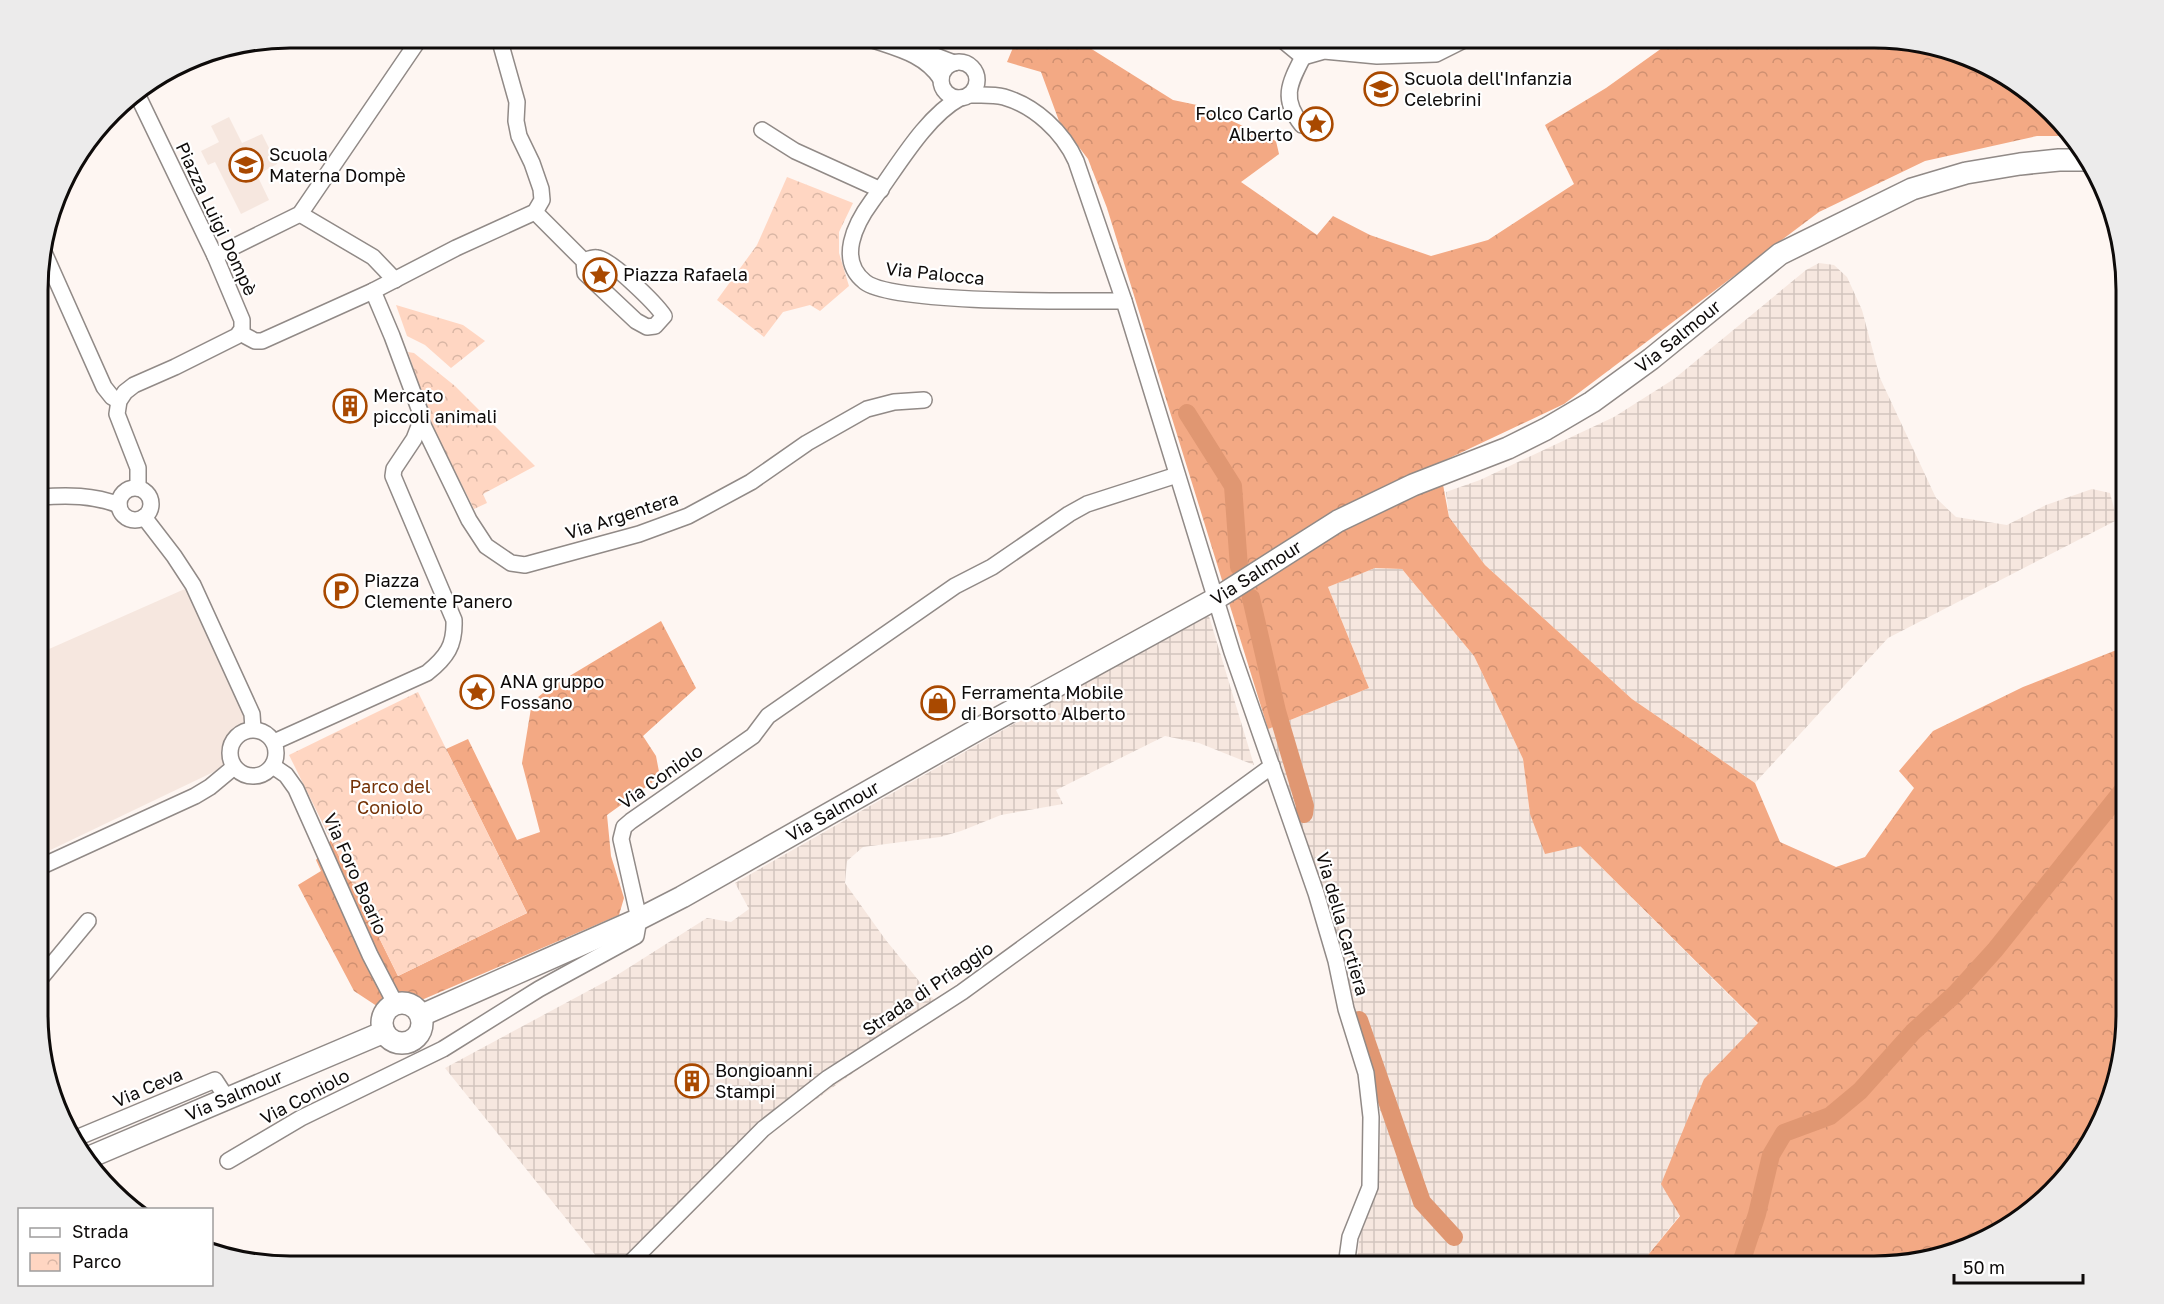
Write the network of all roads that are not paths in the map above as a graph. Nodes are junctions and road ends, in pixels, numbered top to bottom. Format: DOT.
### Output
graph roads {
  1 [pos="413,48"];
  2 [pos="502,48"];
  3 [pos="896,48"];
  4 [pos="1297,48"];
  5 [pos="1307,48"];
  6 [pos="1448,48"];
  7 [pos="911,53"];
  8 [pos="1309,55"];
  9 [pos="954,63"];
  10 [pos="977,77"];
  11 [pos="942,83"];
  12 [pos="1002,96"];
  13 [pos="965,97"];
  14 [pos="140,100"];
  15 [pos="933,119"];
  16 [pos="1302,125"];
  17 [pos="762,130"];
  18 [pos="2078,160"];
  19 [pos="881,189"];
  20 [pos="535,212"];
  21 [pos="300,214"];
  22 [pos="215,256"];
  23 [pos="584,261"];
  24 [pos="50,265"];
  25 [pos="395,280"];
  26 [pos="373,291"];
  27 [pos="1124,301"];
  28 [pos="240,333"];
  29 [pos="924,400"];
  30 [pos="119,401"];
  31 [pos="421,421"];
  32 [pos="1177,475"];
  33 [pos="138,488"];
  34 [pos="48,497"];
  35 [pos="119,505"];
  36 [pos="144,517"];
  37 [pos="1217,598"];
  38 [pos="253,729"];
  39 [pos="274,742"];
  40 [pos="273,766"];
  41 [pos="1272,766"];
  42 [pos="234,767"];
  43 [pos="48,863"];
  44 [pos="639,919"];
  45 [pos="88,921"];
  46 [pos="48,969"];
  47 [pos="395,1004"];
  48 [pos="422,1015"];
  49 [pos="384,1032"];
  50 [pos="228,1100"];
  51 [pos="81,1136"];
  52 [pos="94,1155"];
  53 [pos="228,1161"];
  54 [pos="637,1256"];
  55 [pos="1347,1256"];
  1 -- 21 [label="street"];
  2 -- 20 [label="street"];
  3 -- 7 [label="street"];
  4 -- 8 [label="street"];
  5 -- 8 [label="street"];
  6 -- 8 [label="street"];
  7 -- 9 [label="street"];
  7 -- 11 [label="street"];
  8 -- 16 [label="street"];
  9 -- 10 [label="street"];
  9 -- 11 [label="street, Via Palocca"];
  10 -- 12 [label="street"];
  10 -- 13 [label="street"];
  11 -- 13 [label="street"];
  11 -- 15 [label="street, Via Palocca"];
  12 -- 13 [label="street"];
  12 -- 27 [label="street"];
  13 -- 15 [label="street, Via Palocca"];
  14 -- 22 [label="street, Piazza Luigi Dompè"];
  15 -- 19 [label="street, Via Palocca"];
  17 -- 19 [label="street"];
  18 -- 37 [label="main road, Via Salmour"];
  19 -- 27 [label="street, Via Palocca"];
  20 -- 23 [label="street"];
  20 -- 25 [label="street"];
  21 -- 22 [label="street"];
  21 -- 25 [label="street"];
  22 -- 28 [label="street, Piazza Luigi Dompè"];
  23 -- 23 [label="street"];
  24 -- 30 [label="street"];
  25 -- 26 [label="street"];
  26 -- 28 [label="street"];
  26 -- 31 [label="street, Via Argentera"];
  27 -- 32 [label="street"];
  28 -- 30 [label="street"];
  29 -- 31 [label="street, Via Argentera"];
  30 -- 33 [label="street"];
  31 -- 39 [label="street"];
  32 -- 37 [label="street"];
  32 -- 44 [label="street, Via Coniolo"];
  33 -- 35 [label="street"];
  33 -- 36 [label="street"];
  34 -- 35 [label="street"];
  35 -- 36 [label="street"];
  36 -- 38 [label="street"];
  37 -- 41 [label="street, Via della Cartiera"];
  37 -- 44 [label="main road, Via Salmour"];
  38 -- 39 [label="street"];
  38 -- 42 [label="street"];
  39 -- 40 [label="street"];
  40 -- 42 [label="street"];
  40 -- 47 [label="street, Via Foro Boario"];
  41 -- 54 [label="street, Strada di Priaggio"];
  41 -- 55 [label="street, Via della Cartiera"];
  42 -- 43 [label="street"];
  44 -- 48 [label="main road, Via Salmour"];
  44 -- 53 [label="street, Via Coniolo"];
  45 -- 46 [label="street"];
  47 -- 48 [label="main road"];
  47 -- 49 [label="main road"];
  48 -- 49 [label="main road"];
  49 -- 50 [label="main road, Via Salmour"];
  50 -- 51 [label="street, Via Ceva"];
  50 -- 52 [label="main road, Via Salmour"];
}
